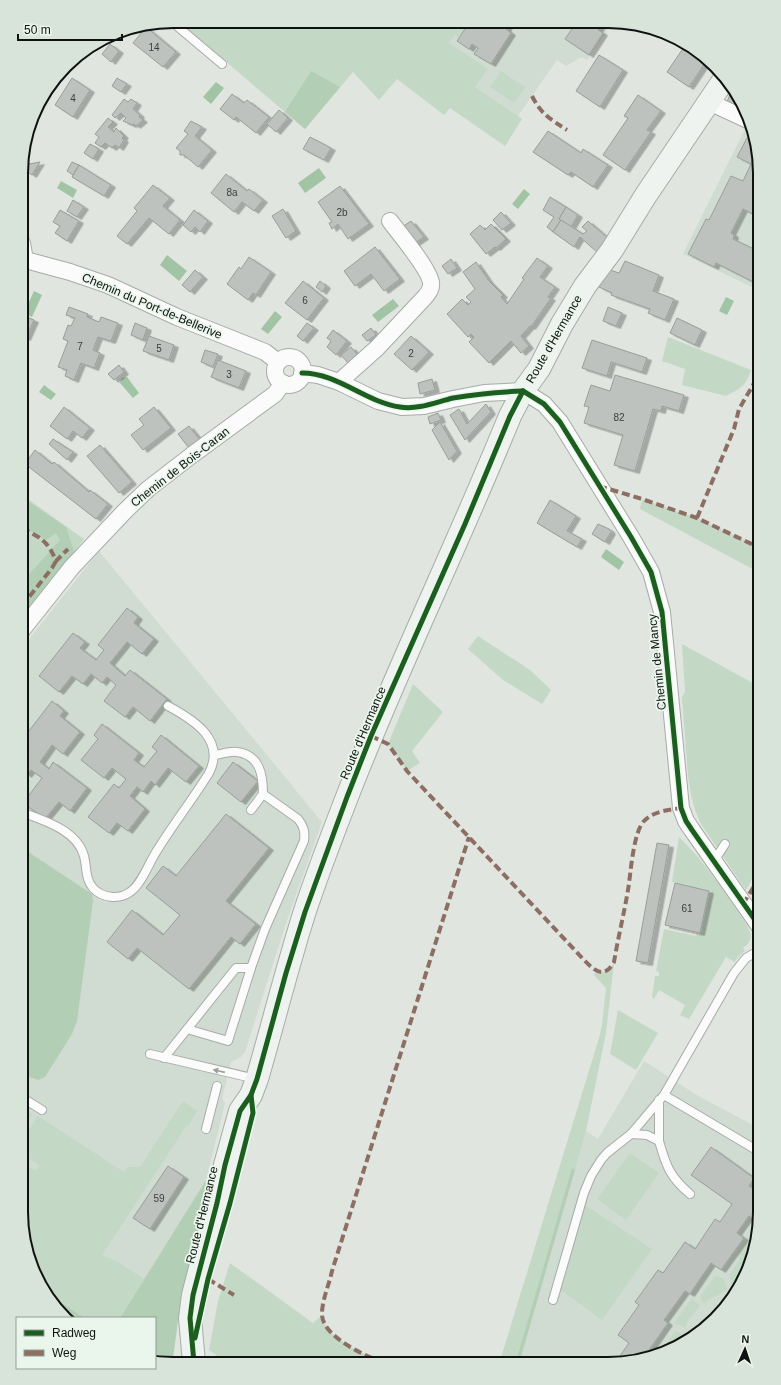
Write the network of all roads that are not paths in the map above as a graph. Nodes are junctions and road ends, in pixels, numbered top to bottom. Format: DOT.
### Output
graph roads {
  1 [pos="179,28"];
  2 [pos="222,64"];
  3 [pos="722,83"];
  4 [pos="709,102"];
  5 [pos="742,117"];
  6 [pos="390,221"];
  7 [pos="28,261"];
  8 [pos="278,362"];
  9 [pos="302,373"];
  10 [pos="339,382"];
  11 [pos="284,383"];
  12 [pos="523,391"];
  13 [pos="28,622"];
  14 [pos="168,706"];
  15 [pos="215,755"];
  16 [pos="263,794"];
  17 [pos="251,810"];
  18 [pos="28,814"];
  19 [pos="725,844"];
  20 [pos="714,860"];
  21 [pos="753,917"];
  22 [pos="753,954"];
  23 [pos="251,968"];
  24 [pos="187,1029"];
  25 [pos="150,1054"];
  26 [pos="164,1058"];
  27 [pos="217,1086"];
  28 [pos="254,1087"];
  29 [pos="662,1098"];
  30 [pos="28,1101"];
  31 [pos="42,1110"];
  32 [pos="206,1129"];
  33 [pos="631,1134"];
  34 [pos="659,1141"];
  35 [pos="753,1146"];
  36 [pos="690,1194"];
  37 [pos="553,1300"];
  38 [pos="194,1353"];
  1 -- 2 [label="lane"];
  3 -- 4 [label="main road, Route d'Hermance"];
  4 -- 5 [label="street"];
  4 -- 12 [label="main road, Route d'Hermance"];
  6 -- 10 [label="street"];
  7 -- 8 [label="street, Chemin du Port-de-Bellerive"];
  8 -- 9 [label="street"];
  8 -- 11 [label="street"];
  9 -- 10 [label="street"];
  9 -- 11 [label="street"];
  10 -- 12 [label="street"];
  11 -- 13 [label="street, Chemin de Bois-Caran"];
  12 -- 20 [label="street, Chemin de Mancy"];
  12 -- 28 [label="main road, Route d'Hermance"];
  14 -- 15 [label="lane"];
  15 -- 16 [label="lane"];
  15 -- 18 [label="lane"];
  16 -- 17 [label="lane"];
  16 -- 23 [label="lane"];
  19 -- 20 [label="lane"];
  20 -- 21 [label="street, Chemin de Mancy"];
  22 -- 29 [label="lane"];
  23 -- 24 [label="lane"];
  23 -- 24 [label="lane"];
  24 -- 26 [label="lane"];
  25 -- 26 [label="lane"];
  28 -- 26 [label="lane, one-way"];
  27 -- 32 [label="lane"];
  28 -- 38 [label="main road, Route d'Hermance"];
  29 -- 33 [label="lane"];
  29 -- 34 [label="lane"];
  29 -- 35 [label="lane"];
  30 -- 31 [label="lane"];
  33 -- 34 [label="lane"];
  33 -- 37 [label="lane"];
  34 -- 36 [label="lane"];
}
